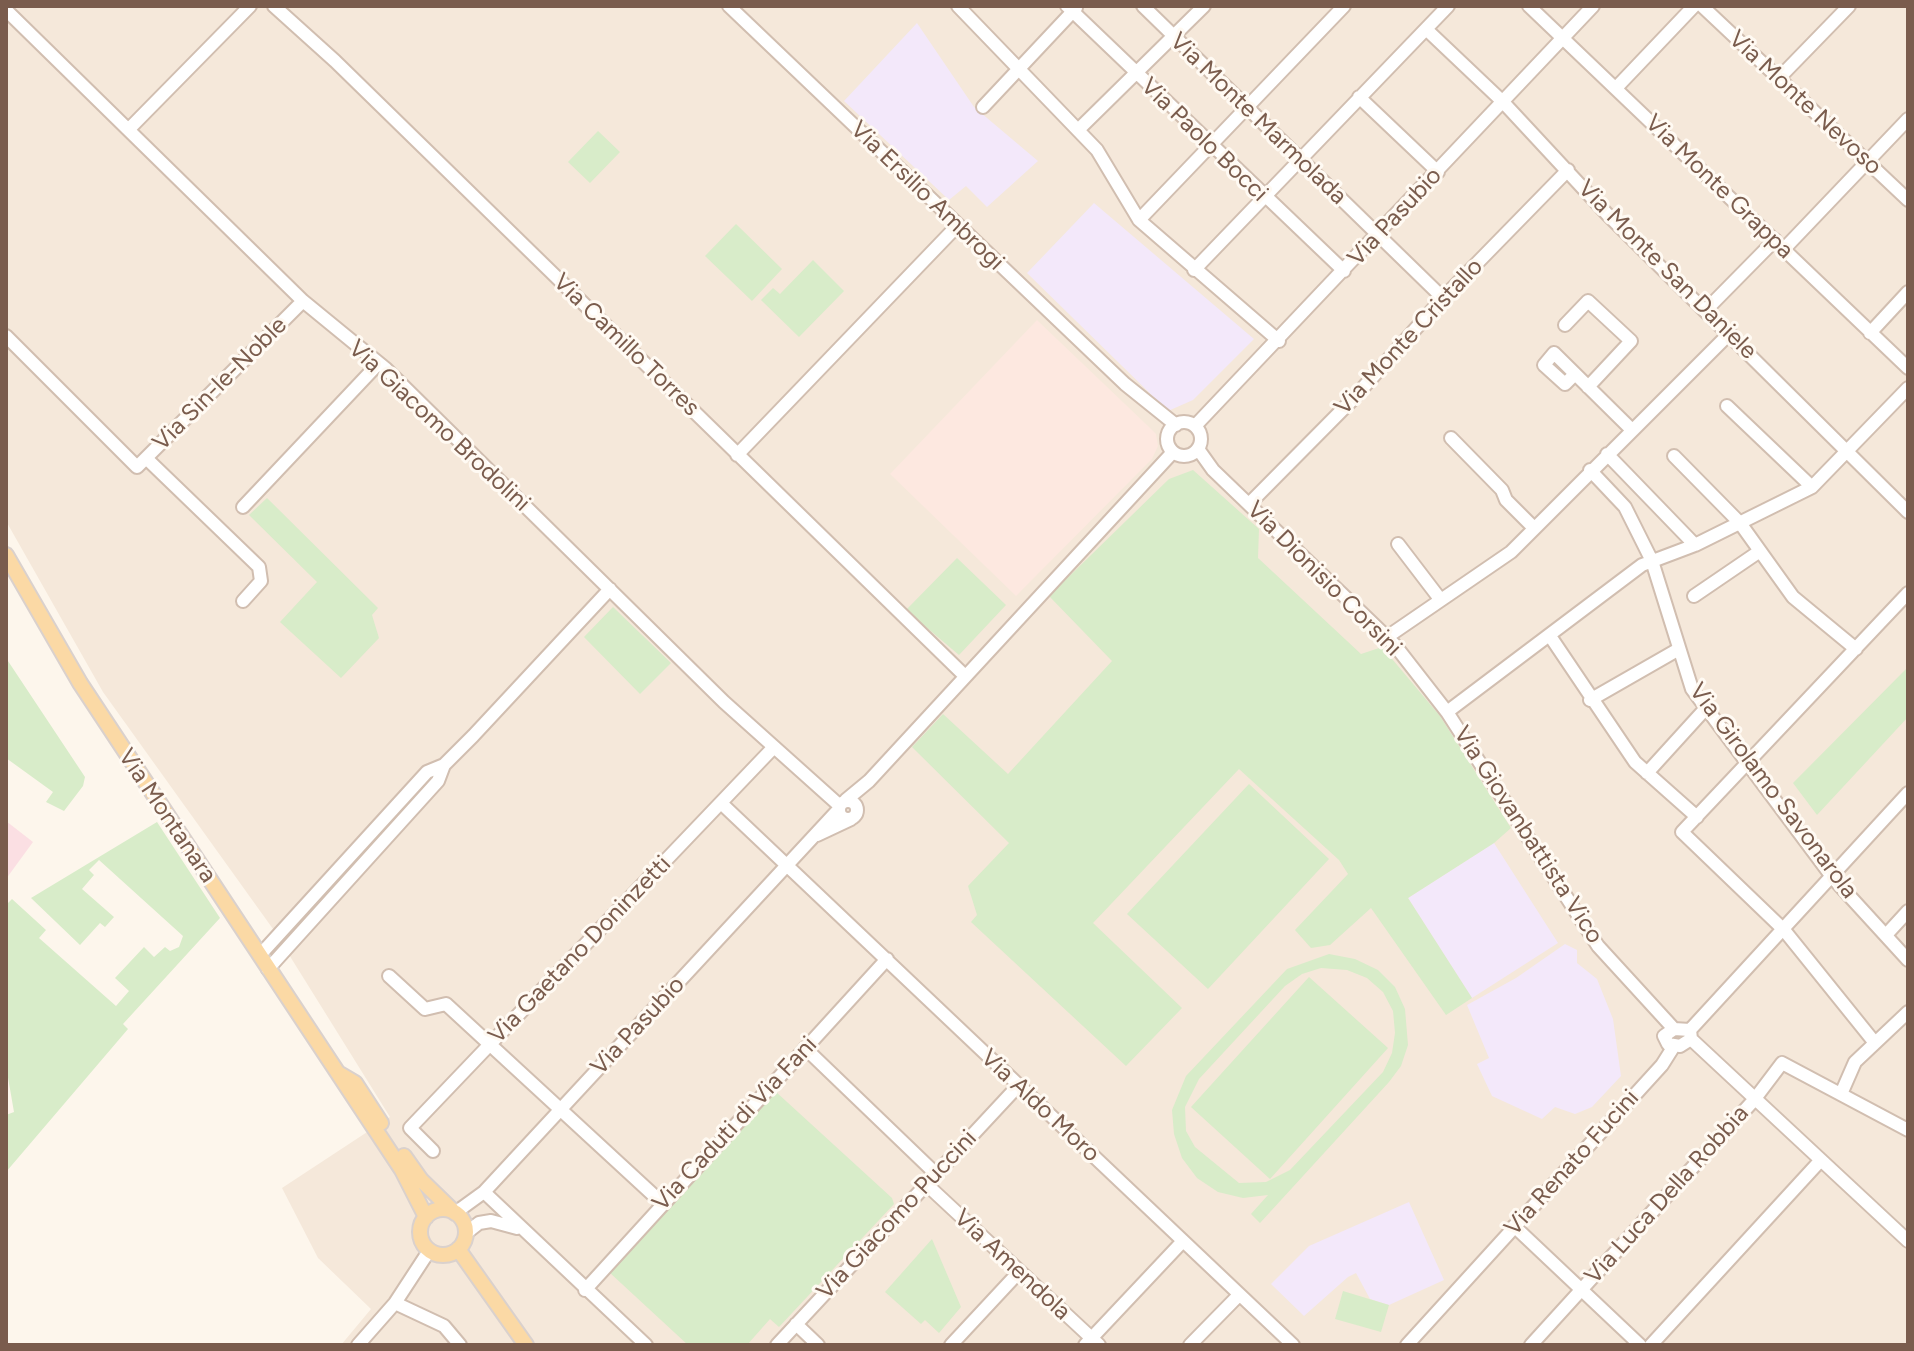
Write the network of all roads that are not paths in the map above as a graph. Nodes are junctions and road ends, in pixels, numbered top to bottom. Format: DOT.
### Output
graph roads {
  1 [pos="250,6"];
  2 [pos="274,6"];
  3 [pos="729,6"];
  4 [pos="958,6"];
  5 [pos="1143,6"];
  6 [pos="1204,6"];
  7 [pos="1344,6"];
  8 [pos="1448,6"];
  9 [pos="1529,6"];
  10 [pos="1593,6"];
  11 [pos="1694,6"];
  12 [pos="1702,6"];
  13 [pos="1849,6"];
  14 [pos="1073,8"];
  15 [pos="6,10"];
  16 [pos="284,11"];
  17 [pos="1426,29"];
  18 [pos="1175,37"];
  19 [pos="1563,38"];
  20 [pos="1019,70"];
  21 [pos="1135,73"];
  22 [pos="1779,78"];
  23 [pos="1616,88"];
  24 [pos="1359,97"];
  25 [pos="1503,102"];
  26 [pos="983,107"];
  27 [pos="1244,108"];
  28 [pos="1908,119"];
  29 [pos="129,129"];
  30 [pos="1078,130"];
  31 [pos="1210,145"];
  32 [pos="1298,161"];
  33 [pos="1868,162"];
  34 [pos="1568,170"];
  35 [pos="1438,172"];
  36 [pos="1264,197"];
  37 [pos="1908,200"];
  38 [pos="1139,220"];
  39 [pos="958,225"];
  40 [pos="1378,236"];
  41 [pos="1780,244"];
  42 [pos="1194,270"];
  43 [pos="1344,271"];
  44 [pos="1908,292"];
  45 [pos="1443,298"];
  46 [pos="303,301"];
  47 [pos="1706,310"];
  48 [pos="1565,325"];
  49 [pos="1730,333"];
  50 [pos="1870,333"];
  51 [pos="6,336"];
  52 [pos="1279,341"];
  53 [pos="379,363"];
  54 [pos="1908,368"];
  55 [pos="1575,374"];
  56 [pos="1588,387"];
  57 [pos="1908,388"];
  58 [pos="1727,406"];
  59 [pos="1195,426"];
  60 [pos="1172,429"];
  61 [pos="1632,430"];
  62 [pos="1451,438"];
  63 [pos="1198,449"];
  64 [pos="1849,449"];
  65 [pos="1173,452"];
  66 [pos="1607,454"];
  67 [pos="737,455"];
  68 [pos="1674,456"];
  69 [pos="141,463"];
  70 [pos="1590,470"];
  71 [pos="1812,487"];
  72 [pos="1249,504"];
  73 [pos="243,507"];
  74 [pos="1908,512"];
  75 [pos="1740,523"];
  76 [pos="1534,528"];
  77 [pos="1398,544"];
  78 [pos="1695,545"];
  79 [pos="1760,551"];
  80 [pos="6,555"];
  81 [pos="1652,561"];
  82 [pos="610,589"];
  83 [pos="1908,593"];
  84 [pos="1694,596"];
  85 [pos="1440,599"];
  86 [pos="243,601"];
  87 [pos="1550,636"];
  88 [pos="1387,637"];
  89 [pos="1679,649"];
  90 [pos="1856,649"];
  91 [pos="965,676"];
  92 [pos="1590,700"];
  93 [pos="1707,707"];
  94 [pos="1447,712"];
  95 [pos="773,748"];
  96 [pos="1748,762"];
  97 [pos="444,765"];
  98 [pos="1647,773"];
  99 [pos="869,781"];
  100 [pos="1908,793"];
  101 [pos="721,803"];
  102 [pos="842,805"];
  103 [pos="855,814"];
  104 [pos="1697,817"];
  105 [pos="817,835"];
  106 [pos="789,866"];
  107 [pos="1833,878"];
  108 [pos="1908,911"];
  109 [pos="1784,930"];
  110 [pos="1886,935"];
  111 [pos="260,955"];
  112 [pos="887,959"];
  113 [pos="1908,960"];
  114 [pos="268,969"];
  115 [pos="389,976"];
  116 [pos="1908,1012"];
  117 [pos="1674,1029"];
  118 [pos="1690,1034"];
  119 [pos="1875,1043"];
  120 [pos="490,1045"];
  121 [pos="1674,1046"];
  122 [pos="805,1048"];
  123 [pos="338,1072"];
  124 [pos="1018,1086"];
  125 [pos="1841,1094"];
  126 [pos="1754,1100"];
  127 [pos="560,1108"];
  128 [pos="1908,1130"];
  129 [pos="433,1151"];
  130 [pos="1820,1161"];
  131 [pos="935,1173"];
  132 [pos="926,1184"];
  133 [pos="484,1192"];
  134 [pos="662,1203"];
  135 [pos="455,1213"];
  136 [pos="426,1217"];
  137 [pos="1514,1226"];
  138 [pos="518,1228"];
  139 [pos="465,1234"];
  140 [pos="1183,1241"];
  141 [pos="1908,1241"];
  142 [pos="458,1249"];
  143 [pos="429,1251"];
  144 [pos="1019,1272"];
  145 [pos="1581,1289"];
  146 [pos="585,1290"];
  147 [pos="1239,1295"];
  148 [pos="395,1303"];
  149 [pos="796,1324"];
  150 [pos="1092,1343"];
  151 [pos="358,1345"];
  152 [pos="460,1345"];
  153 [pos="526,1345"];
  154 [pos="646,1345"];
  155 [pos="777,1345"];
  156 [pos="818,1345"];
  157 [pos="951,1345"];
  158 [pos="1190,1345"];
  159 [pos="1293,1345"];
  160 [pos="1407,1345"];
  161 [pos="1531,1345"];
  162 [pos="1640,1345"];
  163 [pos="1651,1345"];
  1 -- 29 [label="street"];
  2 -- 16 [label="street, Via Camillo Torres"];
  3 -- 39 [label="street, Via Ersilio Ambrogi"];
  4 -- 20 [label="street"];
  5 -- 18 [label="street, Via Monte Marmolada"];
  6 -- 18 [label="street"];
  7 -- 27 [label="street"];
  8 -- 17 [label="street"];
  9 -- 19 [label="street, Via Monte Grappa"];
  10 -- 19 [label="street, Via Pasubio"];
  11 -- 23 [label="street"];
  12 -- 22 [label="street, Via Monte Nevoso"];
  13 -- 22 [label="street"];
  14 -- 20 [label="street"];
  14 -- 21 [label="street, Via Paolo Bocci"];
  15 -- 29 [label="street, Via Giacomo Brodolini"];
  16 -- 67 [label="street, Via Camillo Torres"];
  17 -- 24 [label="street"];
  17 -- 25 [label="street, Via Monte San Daniele"];
  18 -- 21 [label="street"];
  18 -- 27 [label="street, Via Monte Marmolada"];
  19 -- 23 [label="street, Via Monte Grappa"];
  19 -- 25 [label="street, Via Pasubio"];
  20 -- 26 [label="street"];
  20 -- 30 [label="street"];
  21 -- 30 [label="street"];
  21 -- 31 [label="street, Via Paolo Bocci"];
  22 -- 33 [label="street, Via Monte Nevoso"];
  23 -- 41 [label="street, Via Monte Grappa"];
  24 -- 32 [label="street"];
  24 -- 35 [label="street"];
  25 -- 34 [label="street, Via Monte San Daniele"];
  25 -- 35 [label="street, Via Pasubio"];
  27 -- 31 [label="street"];
  27 -- 32 [label="street, Via Monte Marmolada"];
  28 -- 33 [label="street"];
  29 -- 46 [label="street, Via Giacomo Brodolini"];
  30 -- 38 [label="street"];
  31 -- 36 [label="street, Via Paolo Bocci"];
  31 -- 38 [label="street"];
  32 -- 36 [label="street"];
  32 -- 40 [label="street, Via Monte Marmolada"];
  33 -- 37 [label="street, Via Monte Nevoso"];
  33 -- 41 [label="street"];
  34 -- 45 [label="street, Via Monte Cristallo"];
  34 -- 47 [label="street, Via Monte San Daniele"];
  35 -- 40 [label="street, Via Pasubio"];
  36 -- 42 [label="street"];
  36 -- 43 [label="street, Via Paolo Bocci"];
  38 -- 42 [label="street"];
  39 -- 60 [label="street, Via Ersilio Ambrogi"];
  39 -- 67 [label="street"];
  40 -- 43 [label="street, Via Pasubio"];
  40 -- 45 [label="street, Via Monte Marmolada"];
  41 -- 47 [label="street"];
  41 -- 50 [label="street, Via Monte Grappa"];
  42 -- 52 [label="street"];
  43 -- 52 [label="street, Via Pasubio"];
  44 -- 50 [label="street"];
  45 -- 72 [label="street, Via Monte Cristallo"];
  46 -- 53 [label="street, Via Giacomo Brodolini"];
  46 -- 69 [label="street, Via Sin-le-Noble"];
  47 -- 49 [label="street, Via Monte San Daniele"];
  48 -- 56 [label="street"];
  49 -- 61 [label="street"];
  49 -- 64 [label="street, Via Monte San Daniele"];
  50 -- 54 [label="street, Via Monte Grappa"];
  51 -- 69 [label="street"];
  52 -- 59 [label="street, Via Pasubio"];
  53 -- 73 [label="street"];
  53 -- 82 [label="street, Via Giacomo Brodolini"];
  55 -- 56 [label="street"];
  56 -- 61 [label="street"];
  57 -- 64 [label="street"];
  58 -- 71 [label="street"];
  59 -- 60 [label="street"];
  59 -- 63 [label="street"];
  60 -- 65 [label="street"];
  61 -- 66 [label="street"];
  62 -- 76 [label="street"];
  63 -- 65 [label="street"];
  63 -- 72 [label="street, Via Dionisio Corsini"];
  64 -- 71 [label="street"];
  64 -- 74 [label="street, Via Monte San Daniele"];
  65 -- 91 [label="street, Via Pasubio"];
  66 -- 70 [label="street"];
  66 -- 78 [label="street"];
  67 -- 91 [label="street, Via Camillo Torres"];
  68 -- 75 [label="street"];
  69 -- 86 [label="street"];
  70 -- 76 [label="street"];
  70 -- 81 [label="street, Via Girolamo Savonarola"];
  71 -- 75 [label="street"];
  72 -- 88 [label="street, Via Dionisio Corsini"];
  75 -- 78 [label="street"];
  75 -- 79 [label="street"];
  76 -- 85 [label="street"];
  77 -- 85 [label="street"];
  78 -- 81 [label="street"];
  79 -- 84 [label="street"];
  79 -- 90 [label="street"];
  80 -- 111 [label="main road, Via Montanara"];
  81 -- 87 [label="street"];
  81 -- 89 [label="street, Via Girolamo Savonarola"];
  82 -- 95 [label="street, Via Giacomo Brodolini"];
  82 -- 97 [label="street"];
  83 -- 90 [label="street"];
  85 -- 88 [label="street"];
  87 -- 92 [label="street"];
  87 -- 94 [label="street"];
  88 -- 94 [label="street, Via Dionisio Corsini"];
  89 -- 92 [label="street"];
  89 -- 93 [label="street, Via Girolamo Savonarola"];
  90 -- 96 [label="street"];
  91 -- 99 [label="street, Via Pasubio"];
  92 -- 98 [label="street"];
  93 -- 96 [label="street, Via Girolamo Savonarola"];
  93 -- 98 [label="street"];
  94 -- 117 [label="street, Via Giovanbattista Vico"];
  95 -- 101 [label="street, Via Gaetano Doninzetti"];
  95 -- 102 [label="street, Via Giacomo Brodolini"];
  96 -- 104 [label="street"];
  96 -- 107 [label="street, Via Girolamo Savonarola"];
  97 -- 111 [label="street"];
  97 -- 114 [label="street"];
  98 -- 104 [label="street"];
  99 -- 102 [label="street, Via Pasubio"];
  99 -- 103 [label="street, Via Pasubio"];
  100 -- 107 [label="street"];
  101 -- 106 [label="street, Via Aldo Moro"];
  101 -- 120 [label="street, Via Gaetano Doninzetti"];
  102 -- 103 [label="street"];
  102 -- 105 [label="street, Via Pasubio"];
  103 -- 105 [label="street, Via Pasubio"];
  104 -- 109 [label="street"];
  105 -- 106 [label="street, Via Pasubio"];
  106 -- 112 [label="street, Via Aldo Moro"];
  106 -- 127 [label="street, Via Pasubio"];
  107 -- 109 [label="street"];
  107 -- 110 [label="street, Via Girolamo Savonarola"];
  108 -- 110 [label="street"];
  109 -- 118 [label="street"];
  109 -- 119 [label="street"];
  110 -- 113 [label="street, Via Girolamo Savonarola"];
  111 -- 114 [label="main road, Via Montanara"];
  112 -- 122 [label="street, Via Caduti di Via Fani"];
  112 -- 124 [label="street, Via Aldo Moro"];
  114 -- 123 [label="main road, Via Montanara"];
  115 -- 120 [label="street"];
  116 -- 119 [label="street"];
  117 -- 118 [label="street"];
  117 -- 121 [label="street"];
  118 -- 121 [label="street"];
  118 -- 126 [label="street"];
  119 -- 125 [label="street"];
  120 -- 127 [label="street"];
  120 -- 129 [label="street, Via Gaetano Doninzetti"];
  121 -- 137 [label="street, Via Renato Fucini"];
  122 -- 131 [label="street"];
  122 -- 134 [label="street, Via Caduti di Via Fani"];
  123 -- 135 [label="main road, Via Montanara"];
  123 -- 136 [label="main road, Via Montanara"];
  124 -- 131 [label="street, Via Giacomo Puccini"];
  124 -- 140 [label="street, Via Aldo Moro"];
  125 -- 126 [label="street, Via Luca Della Robbia"];
  125 -- 128 [label="street"];
  126 -- 130 [label="street"];
  126 -- 145 [label="street, Via Luca Della Robbia"];
  127 -- 133 [label="street, Via Pasubio"];
  127 -- 134 [label="street"];
  130 -- 141 [label="street"];
  130 -- 163 [label="street"];
  131 -- 132 [label="street, Via Giacomo Puccini"];
  132 -- 144 [label="street, Via Amendola"];
  132 -- 149 [label="street, Via Giacomo Puccini"];
  133 -- 135 [label="street, Via Pasubio"];
  133 -- 138 [label="street"];
  134 -- 146 [label="street, Via Caduti di Via Fani"];
  135 -- 136 [label="main road"];
  135 -- 139 [label="main road"];
  136 -- 143 [label="main road"];
  137 -- 145 [label="street"];
  137 -- 160 [label="street, Via Renato Fucini"];
  138 -- 139 [label="street"];
  138 -- 146 [label="street"];
  139 -- 142 [label="main road"];
  140 -- 147 [label="street, Via Aldo Moro"];
  140 -- 150 [label="street"];
  142 -- 143 [label="main road"];
  142 -- 153 [label="main road"];
  143 -- 148 [label="street"];
  144 -- 150 [label="street, Via Amendola"];
  144 -- 157 [label="street"];
  145 -- 161 [label="street, Via Luca Della Robbia"];
  145 -- 162 [label="street"];
  146 -- 154 [label="street"];
  147 -- 158 [label="street"];
  147 -- 159 [label="street, Via Aldo Moro"];
  148 -- 151 [label="street"];
  148 -- 152 [label="street"];
  149 -- 155 [label="street, Via Giacomo Puccini"];
  149 -- 156 [label="street"];
}
